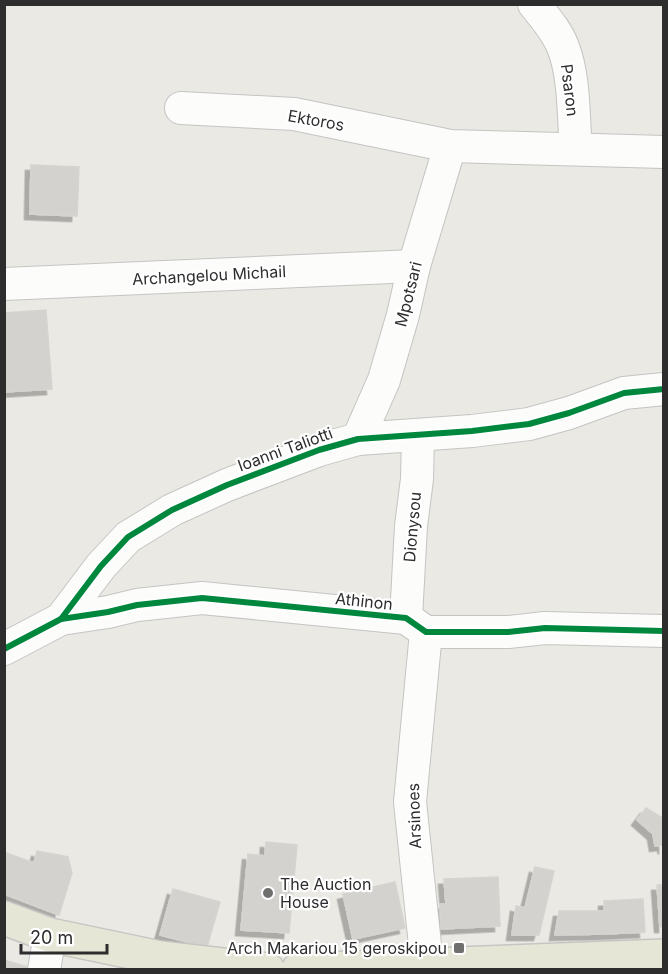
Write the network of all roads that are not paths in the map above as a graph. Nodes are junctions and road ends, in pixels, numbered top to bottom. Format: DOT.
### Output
graph roads {
  1 [pos="534,4"];
  2 [pos="182,108"];
  3 [pos="450,146"];
  4 [pos="576,149"];
  5 [pos="663,152"];
  6 [pos="414,266"];
  7 [pos="4,284"];
  8 [pos="663,389"];
  9 [pos="417,435"];
  10 [pos="358,439"];
  11 [pos="61,619"];
  12 [pos="416,625"];
  13 [pos="663,630"];
  14 [pos="4,649"];
  15 [pos="4,918"];
  16 [pos="50,935"];
  17 [pos="663,956"];
  18 [pos="427,964"];
  19 [pos="44,969"];
  20 [pos="268,969"];
  21 [pos="298,969"];
  1 -- 4 [label="street, Psaron"];
  2 -- 3 [label="street, Ektoros"];
  3 -- 4 [label="street, Ektoros"];
  3 -- 6 [label="street, Mpotsari"];
  4 -- 5 [label="street, Ektoros"];
  6 -- 7 [label="street, Archangelou Michail"];
  6 -- 10 [label="street, Mpotsari"];
  8 -- 9 [label="street, Ioanni Taliotti"];
  9 -- 10 [label="street, Ioanni Taliotti"];
  9 -- 12 [label="street, Dionysou"];
  10 -- 11 [label="street, Ioanni Taliotti"];
  11 -- 12 [label="street, Athinon"];
  11 -- 14 [label="street, Ioanni Taliotti"];
  12 -- 13 [label="street, Athinon"];
  12 -- 18 [label="street, Arsinoes"];
  15 -- 16 [label="main road"];
  16 -- 19 [label="street"];
  16 -- 20 [label="main road"];
  17 -- 18 [label="main road"];
  18 -- 21 [label="main road"];
}
